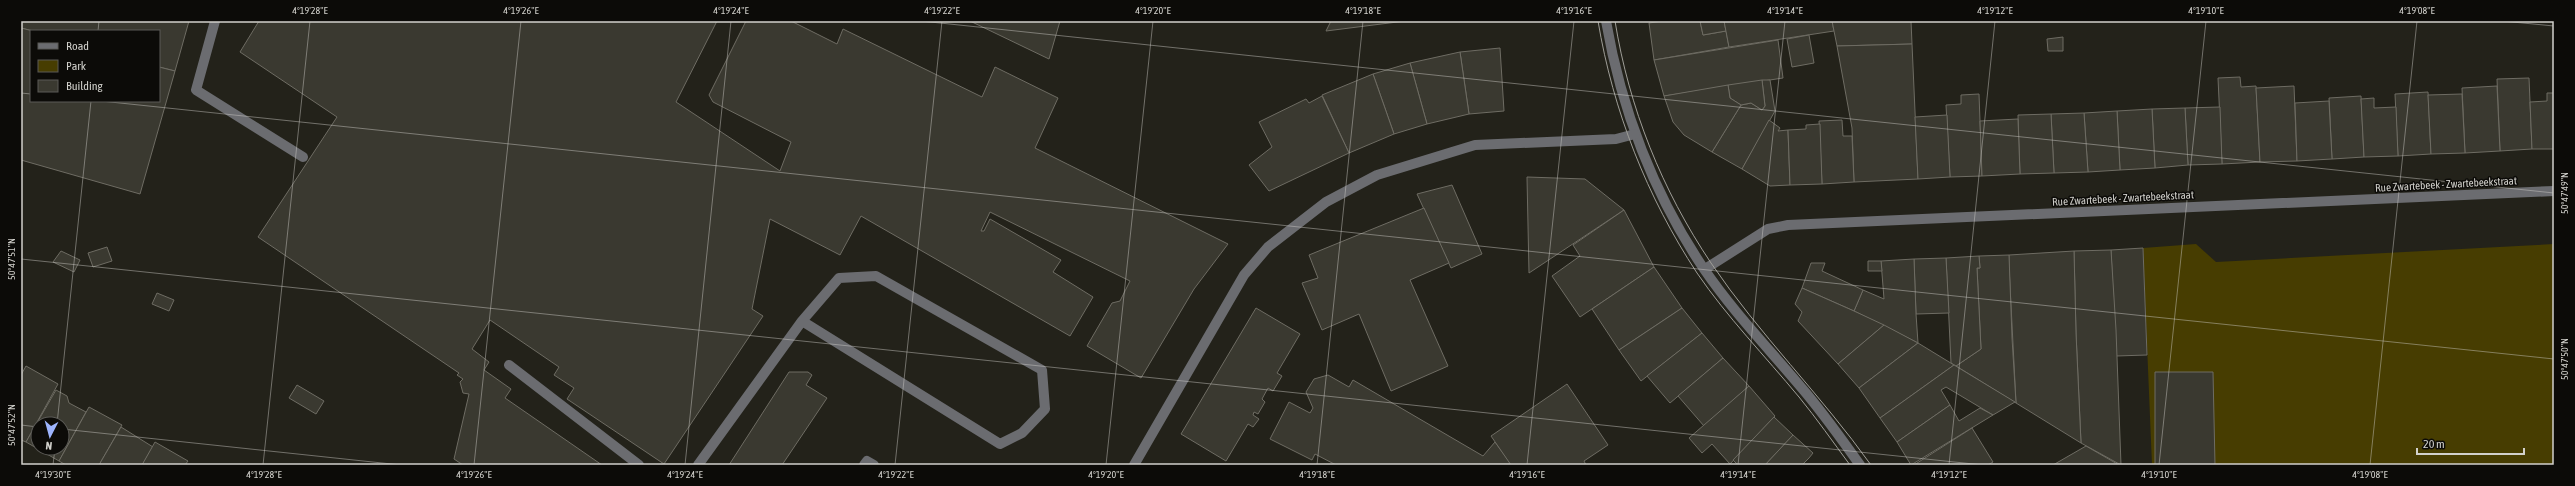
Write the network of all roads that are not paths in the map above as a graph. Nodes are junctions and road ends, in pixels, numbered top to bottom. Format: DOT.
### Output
graph roads {
  1 [pos="215,21"];
  2 [pos="1606,21"];
  3 [pos="1635,134"];
  4 [pos="303,157"];
  5 [pos="2554,191"];
  6 [pos="1705,270"];
  7 [pos="802,321"];
  8 [pos="508,364"];
  9 [pos="639,465"];
  10 [pos="698,465"];
  11 [pos="864,465"];
  12 [pos="874,465"];
  13 [pos="1134,465"];
  14 [pos="1860,465"];
  1 -- 4 [label="street"];
  2 -- 3 [label="street"];
  3 -- 6 [label="street"];
  3 -- 13 [label="street"];
  5 -- 6 [label="street, Rue Zwartebeek - Zwartebeekstraat"];
  6 -- 14 [label="street"];
  7 -- 7 [label="street"];
  7 -- 10 [label="street"];
  8 -- 9 [label="street"];
  11 -- 12 [label="street"];
}
